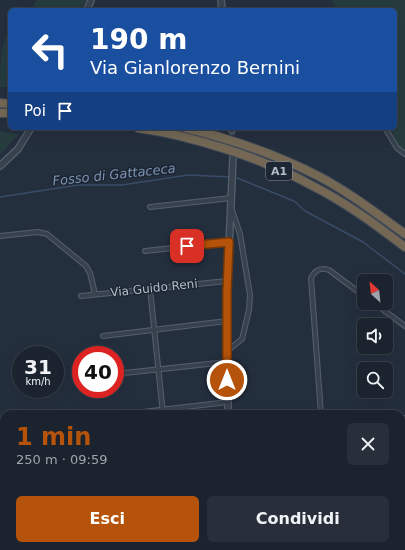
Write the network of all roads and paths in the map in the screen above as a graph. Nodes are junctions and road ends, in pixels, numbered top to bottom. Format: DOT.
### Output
graph roads {
  1 [pos="30,130"];
  2 [pos="147,130"];
  3 [pos="194,130"];
  4 [pos="386,130"];
  5 [pos="405,154"];
  6 [pos="233,158"];
  7 [pos="0,166"];
  8 [pos="231,198"];
  9 [pos="150,207"];
  10 [pos="231,207"];
  11 [pos="405,234"];
  12 [pos="0,236"];
  13 [pos="229,242"];
  14 [pos="405,247"];
  15 [pos="145,251"];
  16 [pos="227,281"];
  17 [pos="150,289"];
  18 [pos="357,291"];
  19 [pos="95,294"];
  20 [pos="81,296"];
  21 [pos="383,310"];
  22 [pos="227,321"];
  23 [pos="405,326"];
  24 [pos="154,330"];
  25 [pos="103,336"];
  26 [pos="227,352"];
  27 [pos="227,362"];
  28 [pos="158,369"];
  29 [pos="124,373"];
  30 [pos="228,402"];
  31 [pos="163,410"];
  32 [pos="176,410"];
  33 [pos="228,410"];
  34 [pos="321,410"];
  1 -- 7 [label="street"];
  2 -- 14 [label="highway, A1"];
  3 -- 11 [label="highway, A1"];
  4 -- 5 [label="street"];
  6 -- 8 [label="street"];
  8 -- 9 [label="street"];
  8 -- 10 [label="street"];
  10 -- 13 [label="street"];
  10 -- 26 [label="street"];
  12 -- 19 [label="street"];
  13 -- 15 [label="street"];
  13 -- 16 [label="street"];
  16 -- 17 [label="street, Via Guido Reni"];
  16 -- 22 [label="street"];
  17 -- 19 [label="street, Via Guido Reni"];
  17 -- 24 [label="street"];
  18 -- 34 [label="street"];
  19 -- 20 [label="street, Via Guido Reni"];
  21 -- 23 [label="street"];
  22 -- 24 [label="street"];
  22 -- 26 [label="street"];
  24 -- 25 [label="street"];
  24 -- 28 [label="street"];
  26 -- 27 [label="street"];
  27 -- 28 [label="street"];
  27 -- 30 [label="street"];
  28 -- 29 [label="street"];
  28 -- 31 [label="street"];
  30 -- 32 [label="street"];
  30 -- 33 [label="street"];
}
